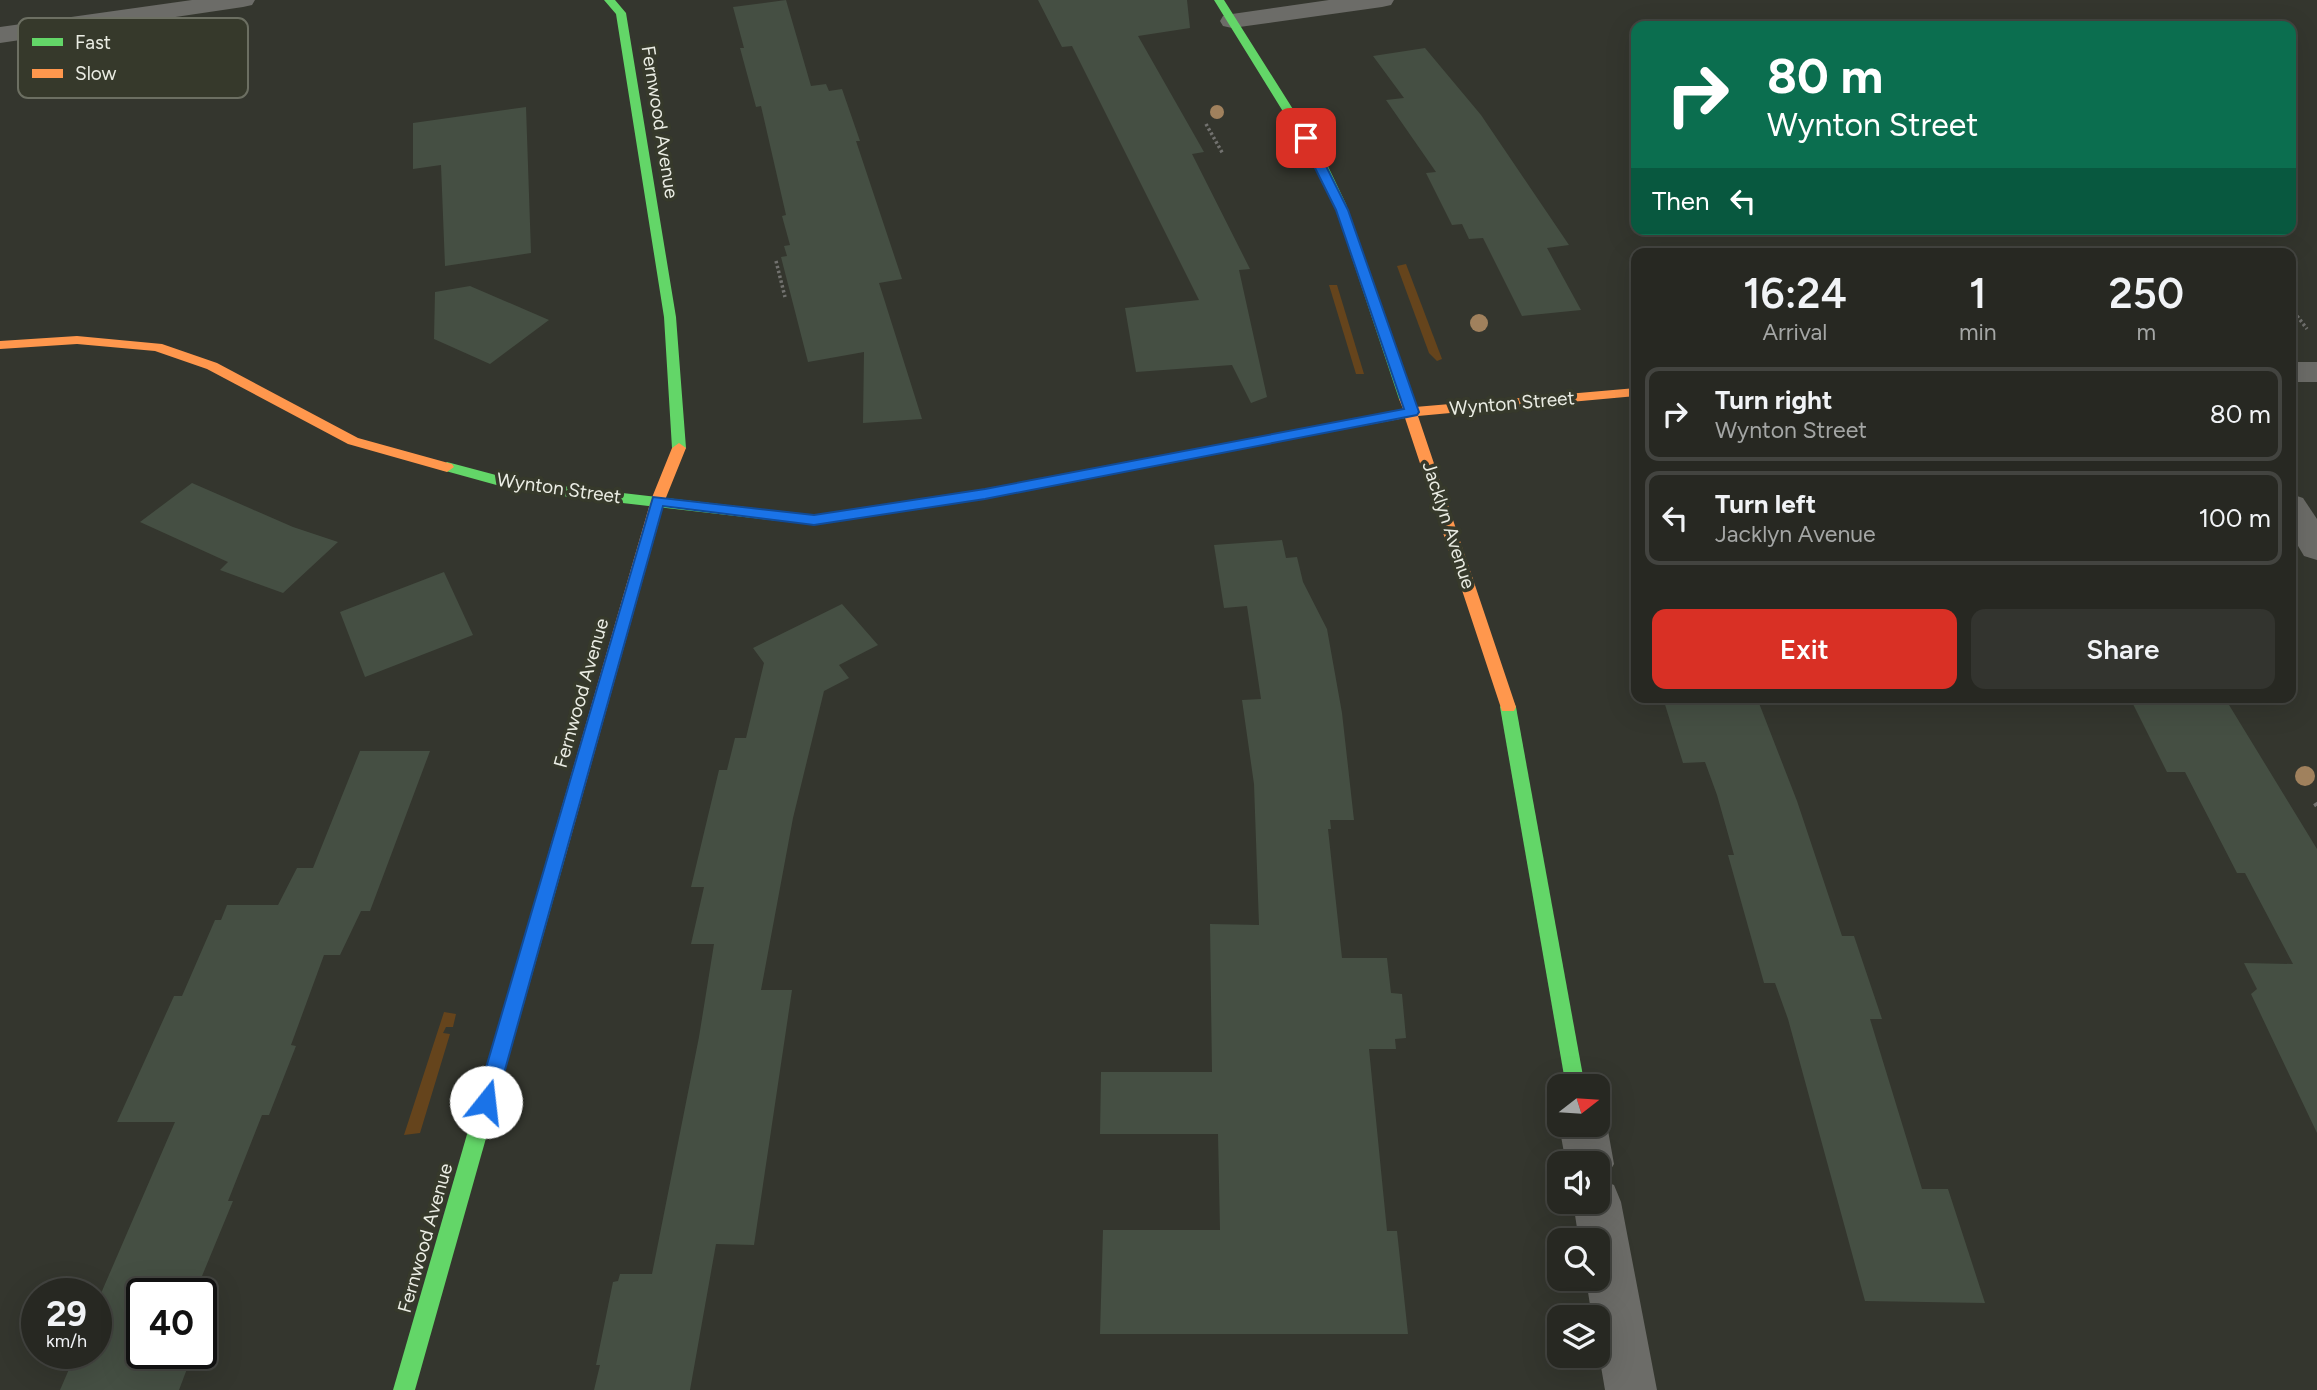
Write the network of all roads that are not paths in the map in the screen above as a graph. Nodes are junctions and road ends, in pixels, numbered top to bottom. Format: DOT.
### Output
graph roads {
  1 [pos="243,0"];
  2 [pos="610,0"];
  3 [pos="1219,0"];
  4 [pos="1382,0"];
  5 [pos="118,18"];
  6 [pos="1233,21"];
  7 [pos="18,32"];
  8 [pos="0,35"];
  9 [pos="0,345"];
  10 [pos="2296,372"];
  11 [pos="2317,372"];
  12 [pos="1631,392"];
  13 [pos="1412,412"];
  14 [pos="658,500"];
  15 [pos="2296,514"];
  16 [pos="2317,547"];
  17 [pos="1574,1074"];
  18 [pos="1599,1214"];
  19 [pos="404,1390"];
  20 [pos="1631,1390"];
  1 -- 5 [label="street"];
  2 -- 14 [label="street, Fernwood Avenue"];
  3 -- 6 [label="street, Jacklyn Avenue"];
  4 -- 6 [label="street"];
  6 -- 13 [label="street, Jacklyn Avenue"];
  7 -- 8 [label="street"];
  9 -- 14 [label="street, Wynton Street"];
  10 -- 11 [label="street"];
  12 -- 13 [label="street, Wynton Street"];
  13 -- 14 [label="street, Wynton Street"];
  13 -- 17 [label="street, Jacklyn Avenue"];
  14 -- 19 [label="street, Fernwood Avenue"];
  15 -- 16 [label="street"];
  18 -- 20 [label="street"];
}
